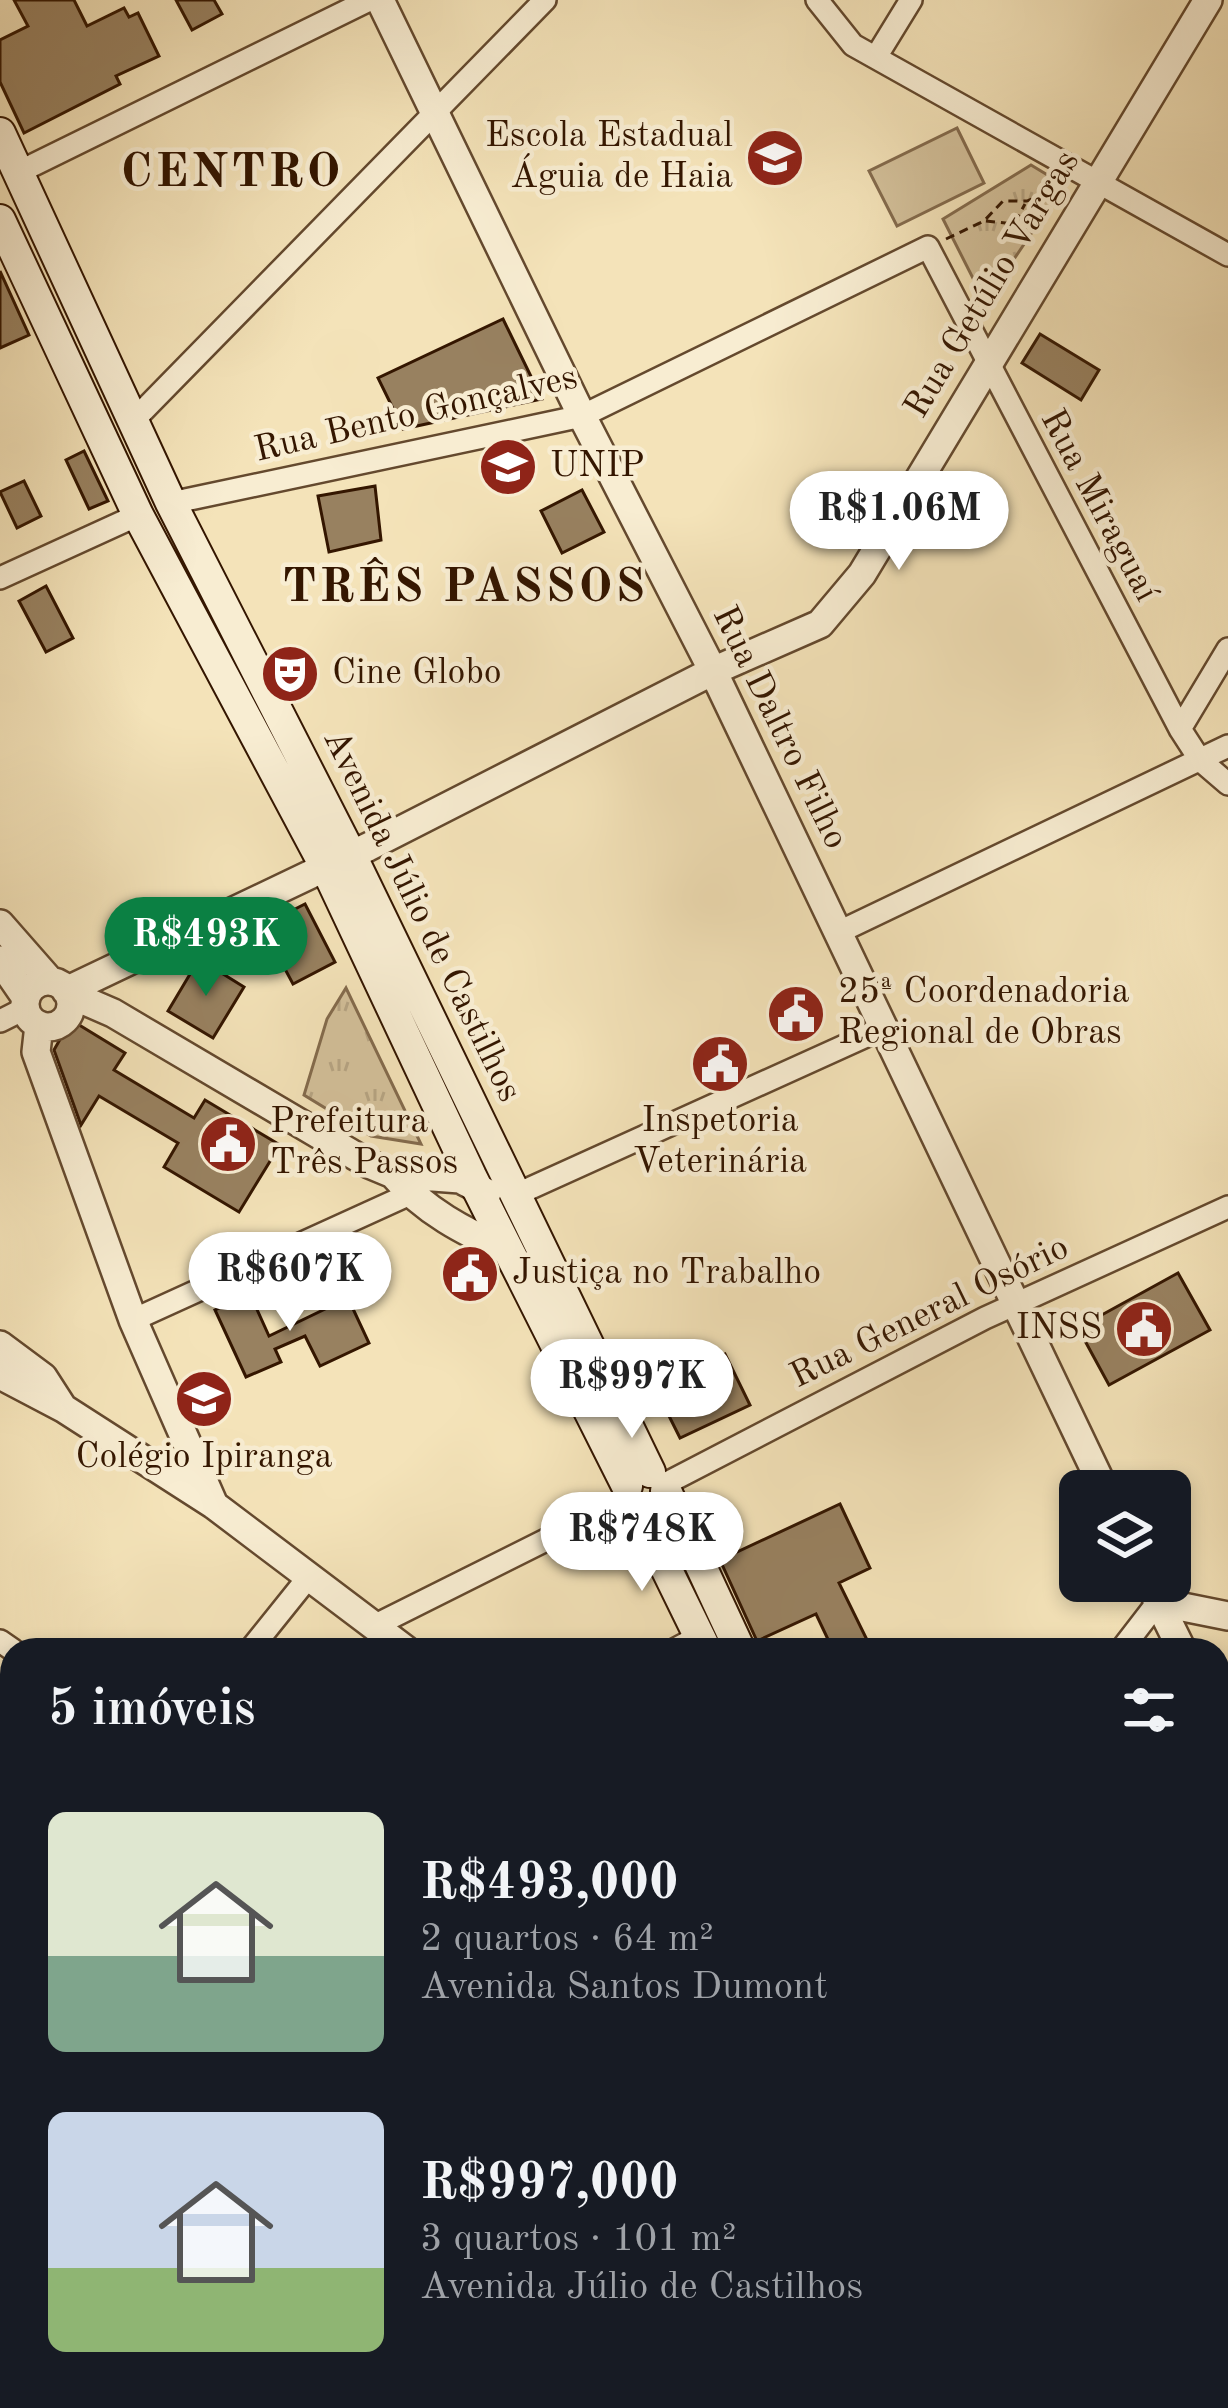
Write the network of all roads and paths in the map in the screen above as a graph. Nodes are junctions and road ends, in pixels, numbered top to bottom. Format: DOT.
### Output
graph roads {
  1 [pos="370,0"];
  2 [pos="380,0"];
  3 [pos="545,0"];
  4 [pos="817,0"];
  5 [pos="911,0"];
  6 [pos="1208,0"];
  7 [pos="875,57"];
  8 [pos="435,107"];
  9 [pos="0,133"];
  10 [pos="1095,176"];
  11 [pos="10,177"];
  12 [pos="1027,201"];
  13 [pos="0,220"];
  14 [pos="984,221"];
  15 [pos="928,247"];
  16 [pos="1228,256"];
  17 [pos="986,367"];
  18 [pos="582,416"];
  19 [pos="133,421"];
  20 [pos="171,503"];
  21 [pos="138,515"];
  22 [pos="0,578"];
  23 [pos="1228,649"];
  24 [pos="713,671"];
  25 [pos="1180,729"];
  26 [pos="1228,746"];
  27 [pos="1200,760"];
  28 [pos="1228,784"];
  29 [pos="339,862"];
  30 [pos="0,924"];
  31 [pos="837,933"];
  32 [pos="0,960"];
  33 [pos="62,989"];
  34 [pos="23,1013"];
  35 [pos="884,1028"];
  36 [pos="401,1184"];
  37 [pos="478,1189"];
  38 [pos="513,1196"];
  39 [pos="1228,1207"];
  40 [pos="508,1251"];
  41 [pos="1014,1304"];
  42 [pos="133,1320"];
  43 [pos="0,1345"];
  44 [pos="0,1375"];
  45 [pos="63,1408"];
  46 [pos="1095,1470"];
  47 [pos="645,1490"];
  48 [pos="214,1505"];
  49 [pos="307,1579"];
  50 [pos="1147,1602"];
  51 [pos="1158,1602"];
  52 [pos="1184,1602"];
  53 [pos="1228,1616"];
  54 [pos="374,1626"];
  55 [pos="709,1633"];
  56 [pos="260,1638"];
  57 [pos="390,1638"];
  58 [pos="1128,1638"];
  59 [pos="1176,1638"];
  1 -- 11 [label="street"];
  2 -- 8 [label="street, Rua Daltro Filho"];
  3 -- 8 [label="street"];
  4 -- 7 [label="street"];
  5 -- 7 [label="street"];
  6 -- 10 [label="street, Rua Getúlio Vargas"];
  7 -- 10 [label="street"];
  8 -- 18 [label="street, Rua Daltro Filho"];
  8 -- 19 [label="street"];
  9 -- 11 [label="main road, Avenida Júlio de Castilhos"];
  10 -- 12 [label="path"];
  10 -- 16 [label="street"];
  10 -- 17 [label="street, Rua Getúlio Vargas"];
  11 -- 19 [label="main road, Avenida Júlio de Castilhos"];
  12 -- 14 [label="path"];
  12 -- 14 [label="path"];
  13 -- 21 [label="main road, Avenida Júlio de Castilhos"];
  14 -- 15 [label="path"];
  15 -- 17 [label="street, Rua Miraguaí"];
  15 -- 18 [label="street, Rua Bento Gonçalves"];
  17 -- 24 [label="street, Rua Getúlio Vargas"];
  17 -- 25 [label="street, Rua Miraguaí"];
  18 -- 20 [label="street, Rua Bento Gonçalves"];
  18 -- 24 [label="street, Rua Daltro Filho"];
  19 -- 20 [label="main road, Avenida Júlio de Castilhos"];
  20 -- 21 [label="main road"];
  20 -- 29 [label="main road, Avenida Júlio de Castilhos"];
  21 -- 22 [label="street"];
  21 -- 29 [label="main road, Avenida Júlio de Castilhos"];
  23 -- 25 [label="street"];
  24 -- 29 [label="street, Rua Getúlio Vargas"];
  24 -- 31 [label="street, Rua Daltro Filho"];
  25 -- 27 [label="street, Rua Miraguaí"];
  26 -- 27 [label="street"];
  27 -- 28 [label="street, Rua Miraguaí"];
  27 -- 31 [label="street"];
  29 -- 33 [label="street, Rua Getúlio Vargas"];
  29 -- 37 [label="main road, Avenida Júlio de Castilhos"];
  29 -- 38 [label="main road, Avenida Júlio de Castilhos"];
  30 -- 33 [label="street"];
  31 -- 35 [label="street, Rua Daltro Filho"];
  32 -- 34 [label="street"];
  33 -- 34 [label="street"];
  33 -- 34 [label="street"];
  33 -- 36 [label="street"];
  34 -- 42 [label="street"];
  35 -- 38 [label="street"];
  35 -- 41 [label="street, Rua Daltro Filho"];
  36 -- 37 [label="street"];
  36 -- 40 [label="street"];
  36 -- 42 [label="street"];
  37 -- 38 [label="street"];
  37 -- 40 [label="main road, Avenida Júlio de Castilhos"];
  38 -- 47 [label="main road, Avenida Júlio de Castilhos"];
  39 -- 41 [label="street, Rua General Osório"];
  40 -- 47 [label="main road, Avenida Júlio de Castilhos"];
  41 -- 46 [label="street, Rua Daltro Filho"];
  41 -- 47 [label="street, Rua General Osório"];
  42 -- 48 [label="street"];
  43 -- 45 [label="street"];
  44 -- 45 [label="street"];
  45 -- 48 [label="street"];
  47 -- 54 [label="street, Rua General Osório"];
  47 -- 55 [label="main road, Avenida Júlio de Castilhos"];
  48 -- 49 [label="street"];
  49 -- 54 [label="street"];
  49 -- 56 [label="street"];
  50 -- 58 [label="street"];
  51 -- 59 [label="street"];
  52 -- 53 [label="street"];
  54 -- 57 [label="street"];
}
